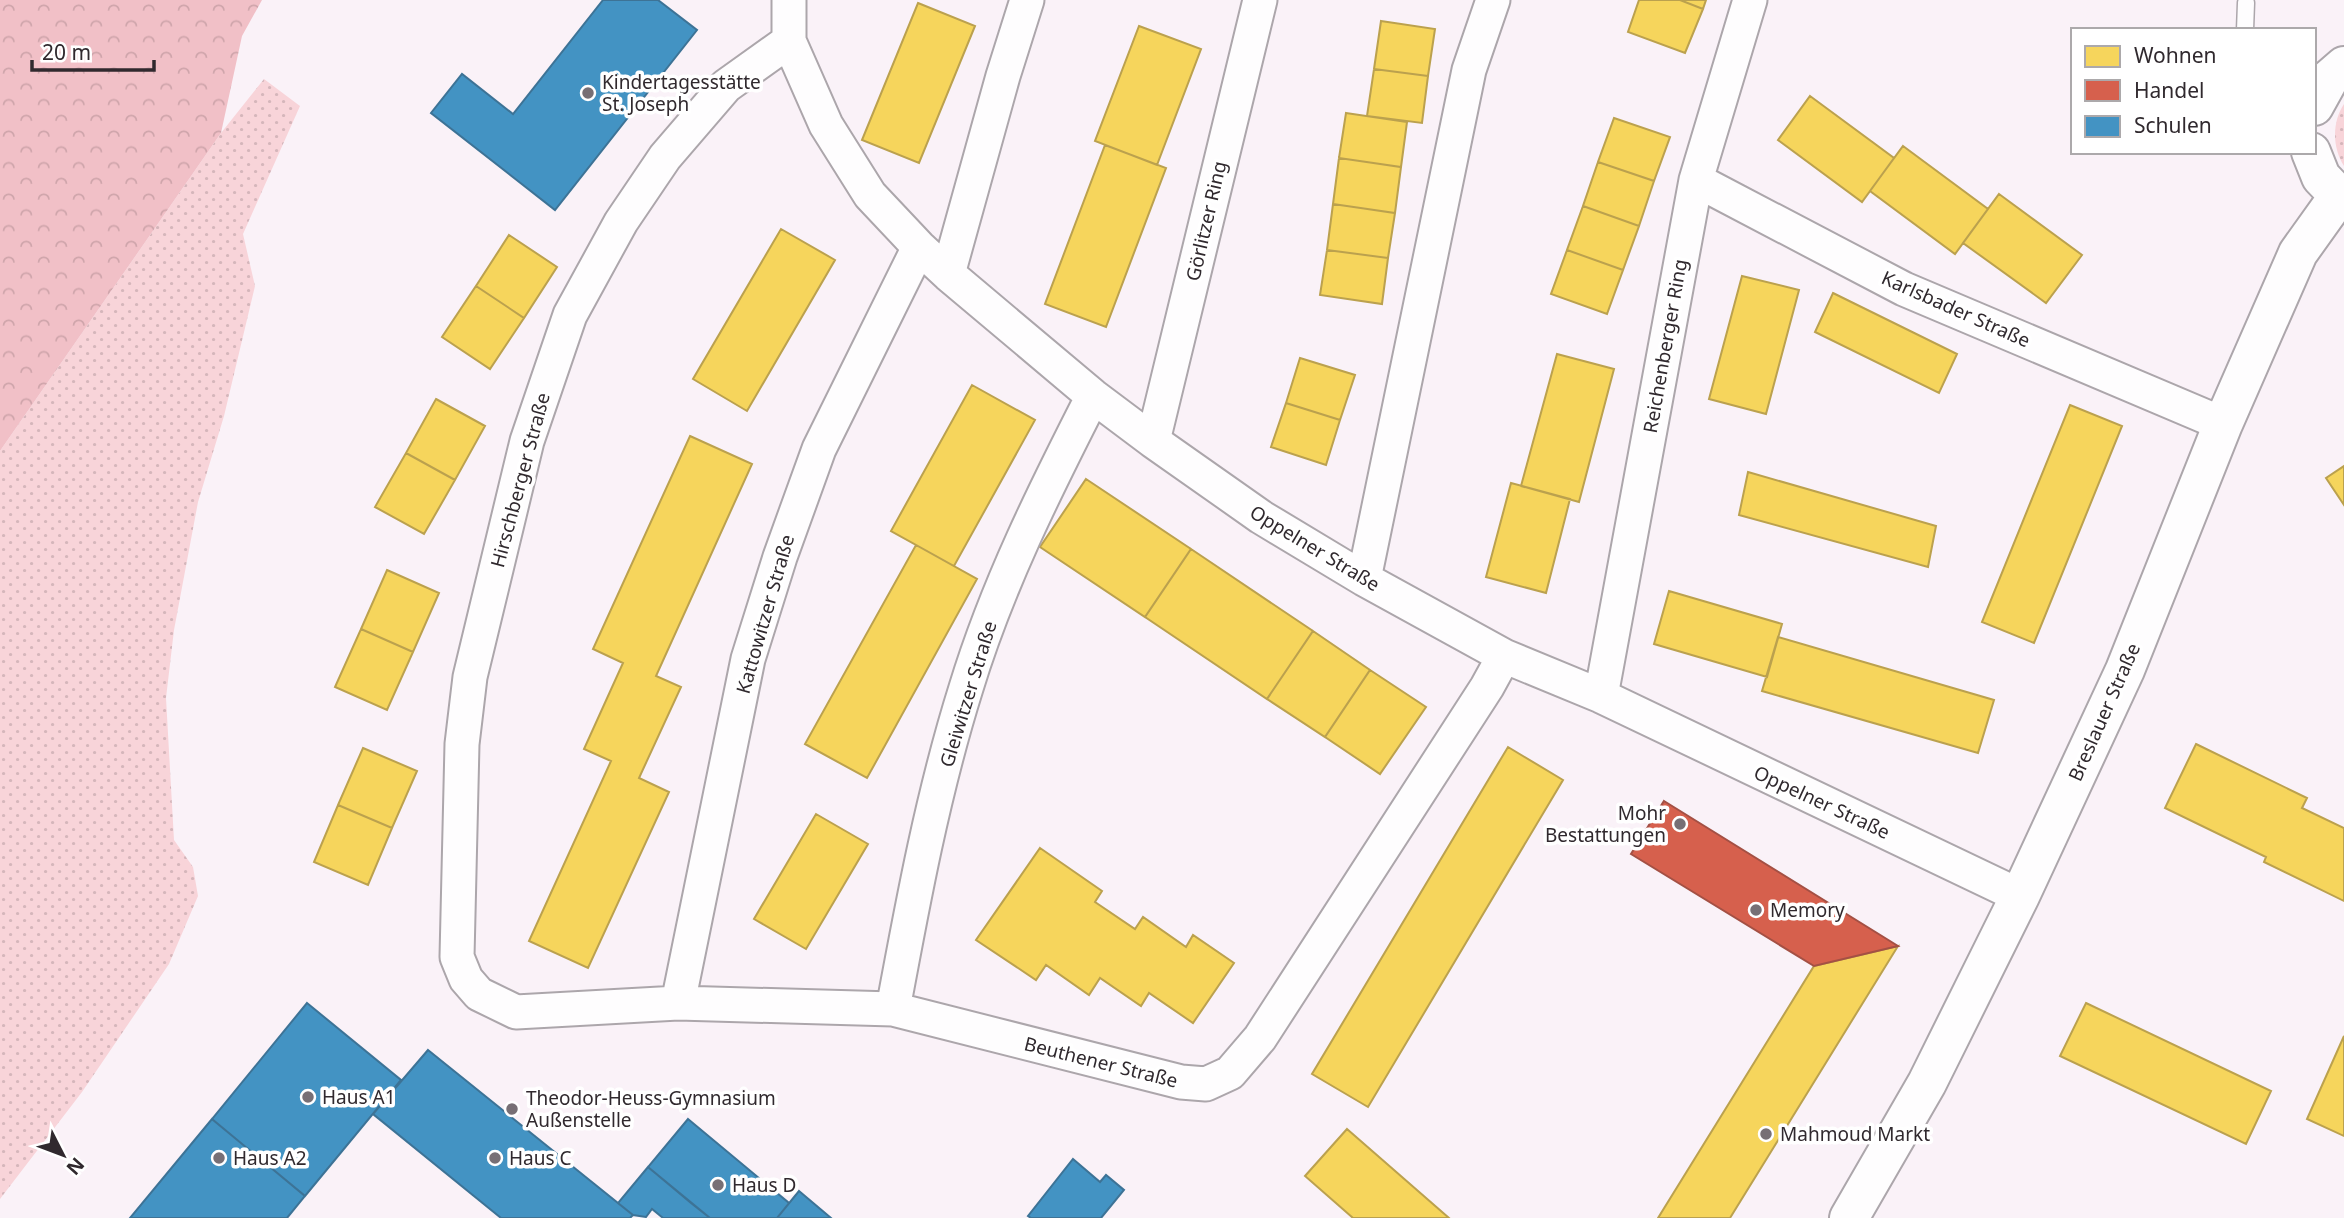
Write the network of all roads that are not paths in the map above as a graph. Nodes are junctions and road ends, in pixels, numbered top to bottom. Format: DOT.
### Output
graph roads {
  1 [pos="789,0"];
  2 [pos="1027,0"];
  3 [pos="1260,0"];
  4 [pos="1493,0"];
  5 [pos="1750,0"];
  6 [pos="2246,3"];
  7 [pos="2245,28"];
  8 [pos="789,41"];
  9 [pos="2344,66"];
  10 [pos="2316,102"];
  11 [pos="2312,154"];
  12 [pos="1696,180"];
  13 [pos="2341,199"];
  14 [pos="919,247"];
  15 [pos="948,274"];
  16 [pos="1093,396"];
  17 [pos="2222,424"];
  18 [pos="1153,441"];
  19 [pos="1364,579"];
  20 [pos="1504,656"];
  21 [pos="1601,696"];
  22 [pos="2020,896"];
  23 [pos="479,994"];
  24 [pos="678,1003"];
  25 [pos="893,1009"];
  26 [pos="1849,1218"];
  1 -- 8 [label="street, Oppelner Straße"];
  2 -- 15 [label="street"];
  3 -- 18 [label="street, Görlitzer Ring"];
  4 -- 19 [label="street"];
  5 -- 12 [label="street, Reichenberger Ring"];
  6 -- 7 [label="lane"];
  8 -- 14 [label="street, Oppelner Straße"];
  8 -- 23 [label="street, Hirschberger Straße"];
  9 -- 10 [label="street"];
  11 -- 13 [label="street, Breslauer Straße"];
  12 -- 17 [label="street, Karlsbader Straße"];
  12 -- 21 [label="street, Reichenberger Ring"];
  13 -- 17 [label="street, Breslauer Straße"];
  14 -- 15 [label="street, Oppelner Straße"];
  14 -- 24 [label="street, Kattowitzer Straße"];
  15 -- 16 [label="street, Oppelner Straße"];
  16 -- 18 [label="street, Oppelner Straße"];
  16 -- 25 [label="street, Gleiwitzer Straße"];
  17 -- 22 [label="street, Breslauer Straße"];
  18 -- 19 [label="street, Oppelner Straße"];
  19 -- 20 [label="street, Oppelner Straße"];
  20 -- 21 [label="street, Oppelner Straße"];
  20 -- 25 [label="street, Beuthener Straße"];
  21 -- 22 [label="street, Oppelner Straße"];
  22 -- 26 [label="street, Breslauer Straße"];
  23 -- 24 [label="street, Beuthener Straße"];
  24 -- 25 [label="street, Beuthener Straße"];
}
